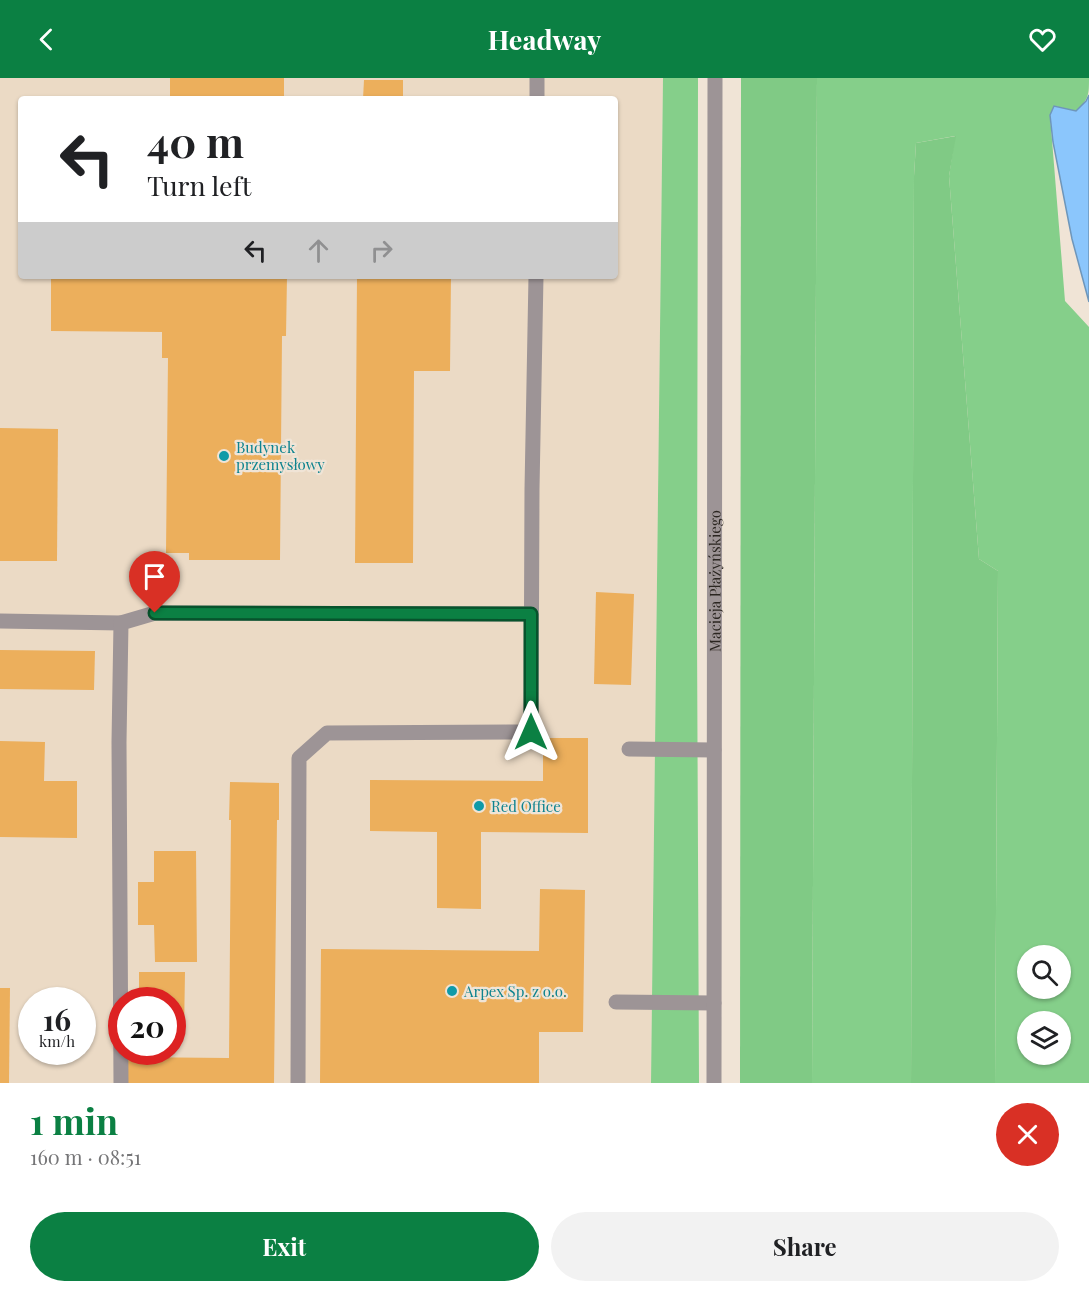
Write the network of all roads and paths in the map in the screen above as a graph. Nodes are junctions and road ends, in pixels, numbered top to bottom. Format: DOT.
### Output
graph roads {
  1 [pos="537,78"];
  2 [pos="715,78"];
  3 [pos="537,96"];
  4 [pos="536,279"];
  5 [pos="531,614"];
  6 [pos="0,621"];
  7 [pos="121,623"];
  8 [pos="629,749"];
  9 [pos="714,750"];
  10 [pos="616,1002"];
  11 [pos="714,1003"];
  12 [pos="121,1083"];
  13 [pos="298,1083"];
  14 [pos="714,1083"];
  1 -- 3 [label="street"];
  2 -- 9 [label="street, Macieja Płażyńskiego"];
  4 -- 5 [label="street"];
  5 -- 7 [label="street"];
  5 -- 13 [label="street"];
  6 -- 7 [label="street"];
  7 -- 12 [label="street"];
  8 -- 9 [label="street"];
  9 -- 11 [label="street, Macieja Płażyńskiego"];
  10 -- 11 [label="street"];
  11 -- 14 [label="street, Macieja Płażyńskiego"];
}
